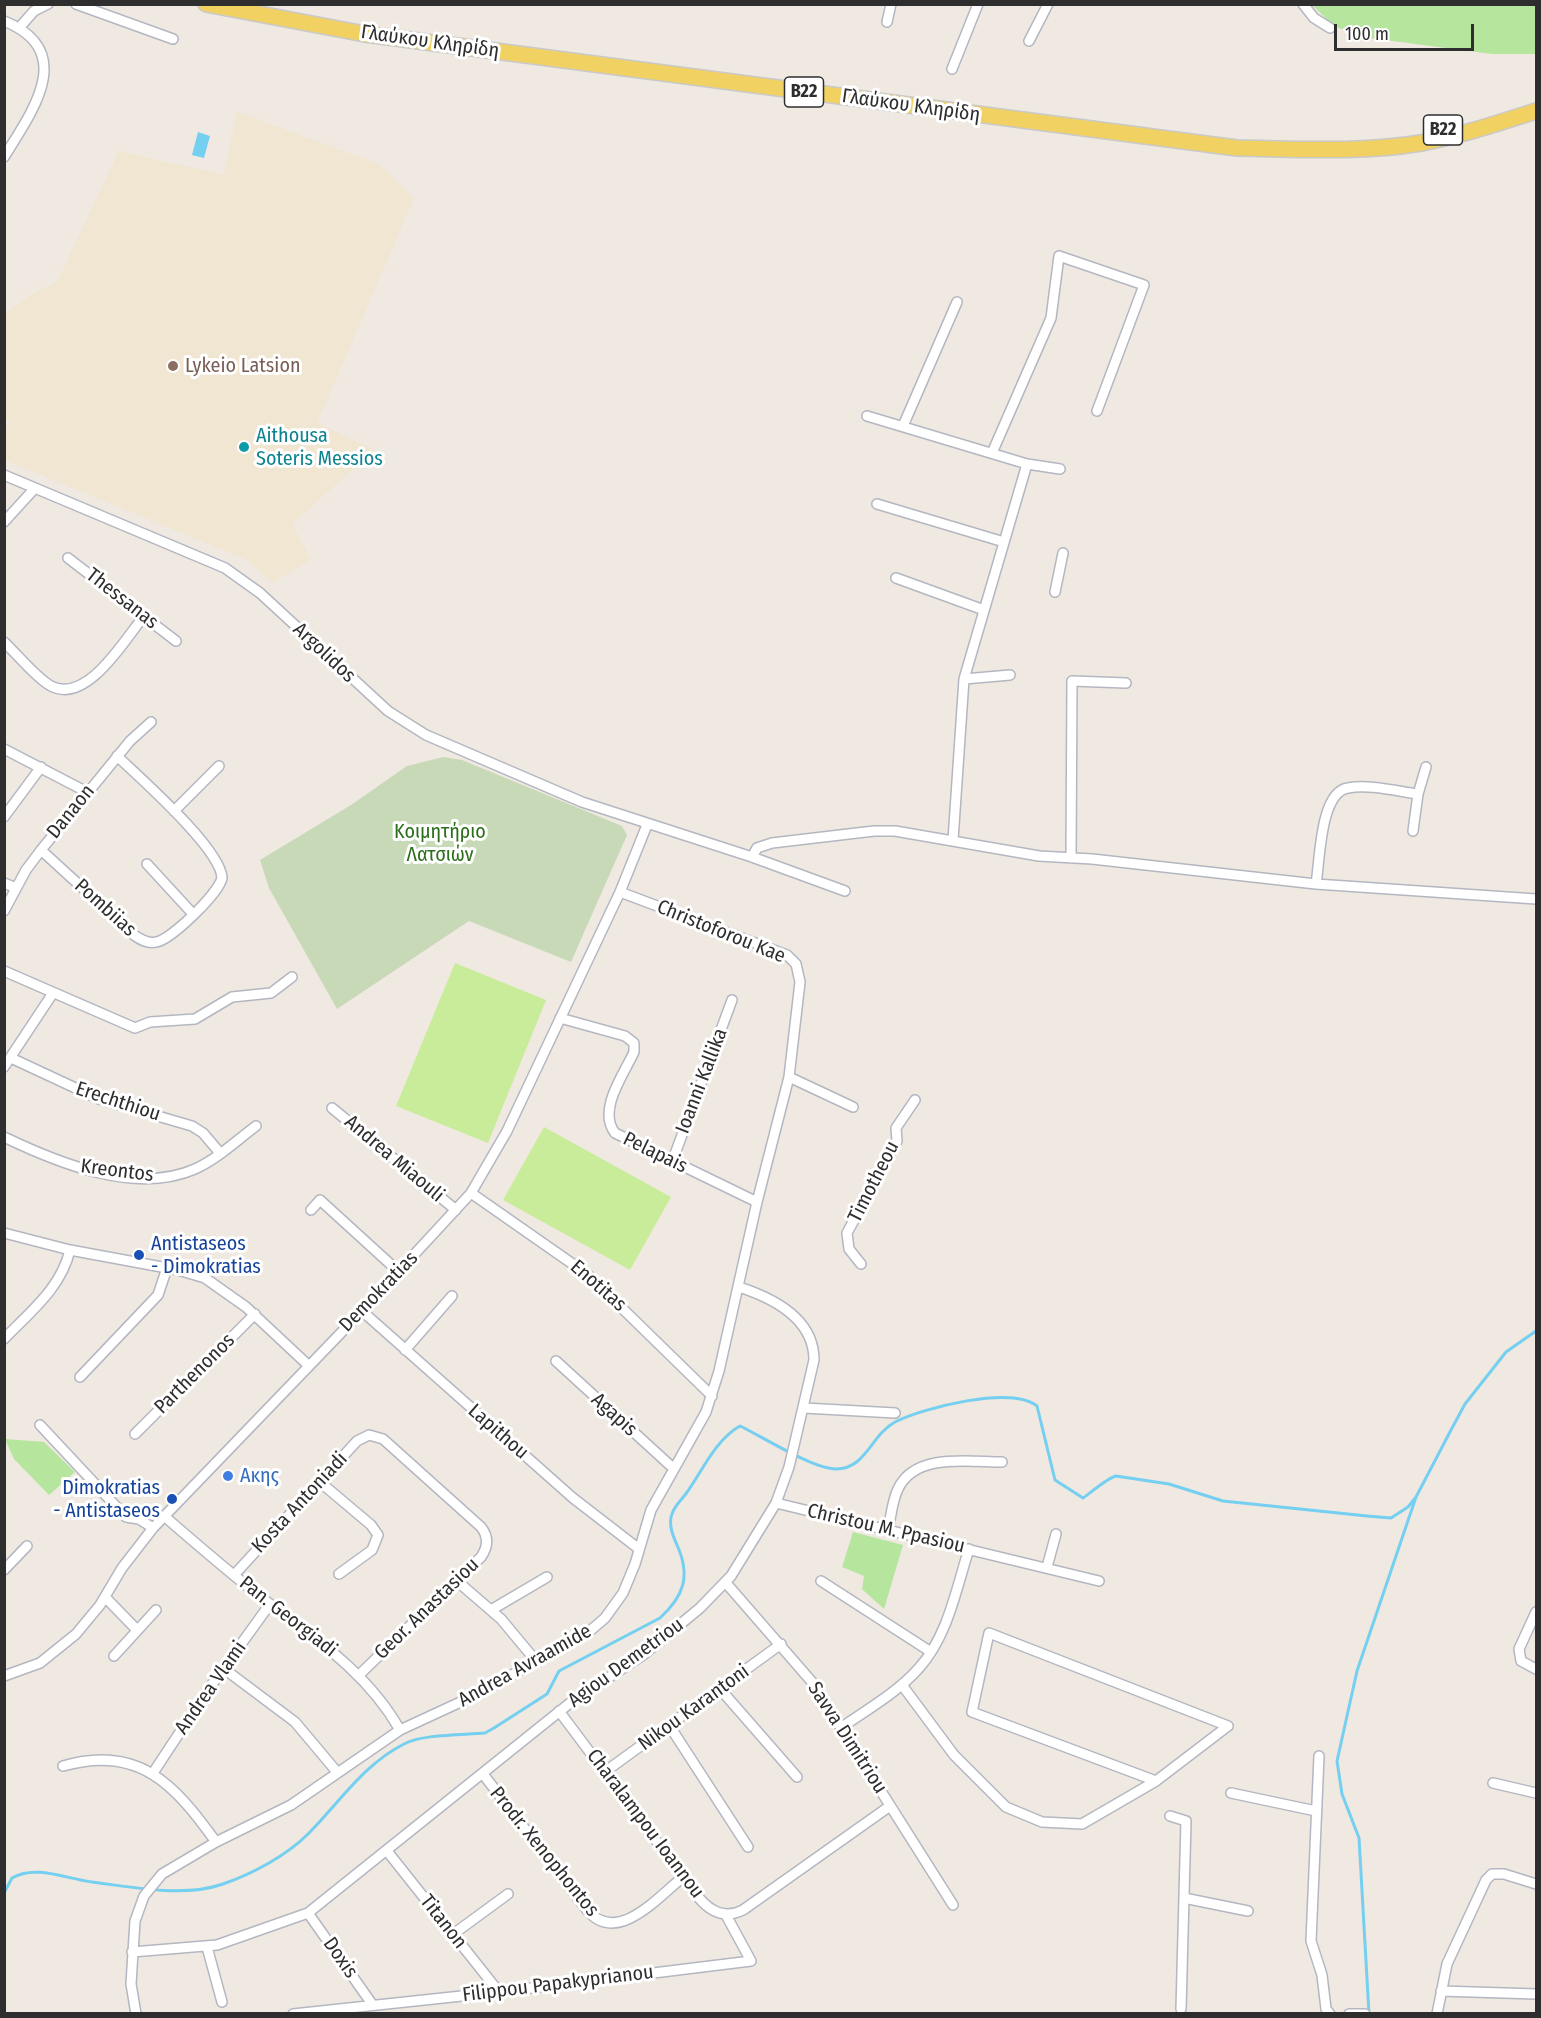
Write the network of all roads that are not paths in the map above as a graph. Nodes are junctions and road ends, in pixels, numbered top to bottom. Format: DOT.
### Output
graph roads {
  1 [pos="48,4"];
  2 [pos="76,4"];
  3 [pos="206,4"];
  4 [pos="230,4"];
  5 [pos="891,4"];
  6 [pos="978,4"];
  7 [pos="1048,4"];
  8 [pos="1302,4"];
  9 [pos="264,15"];
  10 [pos="4,21"];
  11 [pos="887,22"];
  12 [pos="19,28"];
  13 [pos="1330,28"];
  14 [pos="173,39"];
  15 [pos="1029,41"];
  16 [pos="952,69"];
  17 [pos="1536,102"];
  18 [pos="1536,111"];
  19 [pos="1346,148"];
  20 [pos="4,157"];
  21 [pos="957,302"];
  22 [pos="1097,411"];
  23 [pos="867,416"];
  24 [pos="903,426"];
  25 [pos="993,453"];
  26 [pos="1027,464"];
  27 [pos="1060,469"];
  28 [pos="4,475"];
  29 [pos="35,488"];
  30 [pos="877,504"];
  31 [pos="4,522"];
  32 [pos="1004,542"];
  33 [pos="1063,553"];
  34 [pos="68,558"];
  35 [pos="896,578"];
  36 [pos="1055,592"];
  37 [pos="984,610"];
  38 [pos="144,616"];
  39 [pos="176,641"];
  40 [pos="4,642"];
  41 [pos="1010,675"];
  42 [pos="964,679"];
  43 [pos="1126,683"];
  44 [pos="151,722"];
  45 [pos="4,749"];
  46 [pos="117,756"];
  47 [pos="219,766"];
  48 [pos="41,767"];
  49 [pos="1426,767"];
  50 [pos="87,792"];
  51 [pos="1418,794"];
  52 [pos="174,811"];
  53 [pos="4,818"];
  54 [pos="647,825"];
  55 [pos="1413,831"];
  56 [pos="953,840"];
  57 [pos="41,850"];
  58 [pos="752,857"];
  59 [pos="1071,858"];
  60 [pos="147,864"];
  61 [pos="4,883"];
  62 [pos="1316,884"];
  63 [pos="16,888"];
  64 [pos="845,891"];
  65 [pos="620,892"];
  66 [pos="1536,899"];
  67 [pos="4,911"];
  68 [pos="193,914"];
  69 [pos="4,971"];
  70 [pos="291,977"];
  71 [pos="53,993"];
  72 [pos="732,1000"];
  73 [pos="560,1018"];
  74 [pos="11,1058"];
  75 [pos="4,1067"];
  76 [pos="789,1077"];
  77 [pos="915,1100"];
  78 [pos="853,1107"];
  79 [pos="332,1108"];
  80 [pos="256,1126"];
  81 [pos="4,1137"];
  82 [pos="220,1153"];
  83 [pos="672,1162"];
  84 [pos="471,1193"];
  85 [pos="757,1202"];
  86 [pos="311,1210"];
  87 [pos="456,1210"];
  88 [pos="4,1233"];
  89 [pos="70,1250"];
  90 [pos="861,1264"];
  91 [pos="167,1268"];
  92 [pos="399,1272"];
  93 [pos="739,1287"];
  94 [pos="452,1296"];
  95 [pos="362,1311"];
  96 [pos="255,1314"];
  97 [pos="4,1339"];
  98 [pos="405,1350"];
  99 [pos="556,1361"];
  100 [pos="308,1365"];
  101 [pos="80,1377"];
  102 [pos="712,1396"];
  103 [pos="804,1408"];
  104 [pos="896,1413"];
  105 [pos="40,1425"];
  106 [pos="135,1434"];
  107 [pos="1002,1462"];
  108 [pos="673,1468"];
  109 [pos="320,1482"];
  110 [pos="776,1503"];
  111 [pos="164,1516"];
  112 [pos="153,1528"];
  113 [pos="888,1530"];
  114 [pos="1056,1534"];
  115 [pos="487,1539"];
  116 [pos="27,1546"];
  117 [pos="639,1549"];
  118 [pos="969,1549"];
  119 [pos="1047,1567"];
  120 [pos="4,1570"];
  121 [pos="339,1574"];
  122 [pos="234,1575"];
  123 [pos="547,1577"];
  124 [pos="458,1581"];
  125 [pos="821,1581"];
  126 [pos="1100,1581"];
  127 [pos="726,1583"];
  128 [pos="105,1597"];
  129 [pos="270,1604"];
  130 [pos="156,1610"];
  131 [pos="491,1610"];
  132 [pos="1536,1612"];
  133 [pos="137,1630"];
  134 [pos="781,1644"];
  135 [pos="931,1652"];
  136 [pos="114,1656"];
  137 [pos="536,1661"];
  138 [pos="223,1668"];
  139 [pos="1536,1669"];
  140 [pos="359,1675"];
  141 [pos="4,1676"];
  142 [pos="902,1685"];
  143 [pos="721,1690"];
  144 [pos="560,1711"];
  145 [pos="669,1725"];
  146 [pos="842,1727"];
  147 [pos="400,1730"];
  148 [pos="1319,1756"];
  149 [pos="63,1766"];
  150 [pos="606,1771"];
  151 [pos="337,1772"];
  152 [pos="153,1773"];
  153 [pos="483,1773"];
  154 [pos="797,1777"];
  155 [pos="1156,1781"];
  156 [pos="1493,1783"];
  157 [pos="1231,1792"];
  158 [pos="1536,1793"];
  159 [pos="891,1806"];
  160 [pos="1316,1811"];
  161 [pos="1170,1816"];
  162 [pos="216,1842"];
  163 [pos="748,1847"];
  164 [pos="387,1851"];
  165 [pos="683,1877"];
  166 [pos="1536,1884"];
  167 [pos="508,1894"];
  168 [pos="1184,1898"];
  169 [pos="953,1905"];
  170 [pos="1248,1911"];
  171 [pos="308,1913"];
  172 [pos="726,1915"];
  173 [pos="452,1935"];
  174 [pos="207,1947"];
  175 [pos="132,1952"];
  176 [pos="1441,1991"];
  177 [pos="500,1992"];
  178 [pos="1536,1994"];
  179 [pos="222,2002"];
  180 [pos="372,2004"];
  181 [pos="1181,2008"];
  182 [pos="335,2012"];
  183 [pos="136,2013"];
  184 [pos="293,2013"];
  185 [pos="1330,2013"];
  186 [pos="1349,2013"];
  187 [pos="1365,2013"];
  188 [pos="1437,2013"];
  1 -- 12 [label="street"];
  2 -- 14 [label="street"];
  3 -- 9 [label="main road, Γλαύκου Κληρίδη / B22"];
  4 -- 9 [label="main road, Γλαύκου Κληρίδη / B22"];
  5 -- 11 [label="street"];
  6 -- 16 [label="street"];
  7 -- 15 [label="street"];
  8 -- 13 [label="street"];
  9 -- 19 [label="main road, Γλαύκου Κληρίδη / B22"];
  10 -- 12 [label="street"];
  12 -- 20 [label="street"];
  17 -- 19 [label="main road, Γλαύκου Κληρίδη / B22"];
  18 -- 19 [label="main road, Γλαύκου Κληρίδη / B22"];
  21 -- 24 [label="street"];
  22 -- 25 [label="street"];
  23 -- 24 [label="street"];
  24 -- 25 [label="street"];
  25 -- 26 [label="street"];
  26 -- 27 [label="street"];
  26 -- 32 [label="street"];
  28 -- 29 [label="street, Argolidos"];
  29 -- 31 [label="street"];
  29 -- 54 [label="street, Argolidos"];
  30 -- 32 [label="street"];
  32 -- 37 [label="street"];
  33 -- 36 [label="street"];
  34 -- 38 [label="street, Thessanas"];
  35 -- 37 [label="street"];
  37 -- 42 [label="street"];
  38 -- 39 [label="street, Thessanas"];
  38 -- 40 [label="street"];
  41 -- 42 [label="street"];
  42 -- 56 [label="street"];
  43 -- 59 [label="street"];
  44 -- 46 [label="street, Danaon"];
  45 -- 48 [label="street"];
  46 -- 50 [label="street, Danaon"];
  46 -- 52 [label="street"];
  47 -- 52 [label="street"];
  48 -- 50 [label="street"];
  48 -- 53 [label="street"];
  49 -- 51 [label="street"];
  50 -- 57 [label="street, Danaon"];
  51 -- 55 [label="street"];
  51 -- 62 [label="street"];
  52 -- 68 [label="street, Pombiias"];
  54 -- 58 [label="street, Argolidos"];
  54 -- 65 [label="street, Demokratias"];
  56 -- 58 [label="street"];
  56 -- 59 [label="street"];
  57 -- 63 [label="street, Danaon"];
  57 -- 68 [label="street, Pombiias"];
  58 -- 64 [label="street, Argolidos"];
  59 -- 62 [label="street"];
  60 -- 68 [label="street"];
  61 -- 63 [label="street"];
  62 -- 66 [label="street"];
  63 -- 67 [label="street, Danaon"];
  65 -- 73 [label="street, Demokratias"];
  65 -- 76 [label="street, Christoforou Kae"];
  69 -- 71 [label="street"];
  70 -- 71 [label="street"];
  71 -- 74 [label="street"];
  72 -- 83 [label="street, Ioanni Kallika"];
  73 -- 83 [label="street, Pelapais"];
  73 -- 84 [label="street, Demokratias"];
  74 -- 75 [label="street"];
  74 -- 82 [label="street, Erechthiou"];
  76 -- 78 [label="street"];
  76 -- 85 [label="street, Christoforou Kae"];
  77 -- 90 [label="street, Timotheou"];
  79 -- 87 [label="street, Andrea Miaouli"];
  80 -- 82 [label="street, Kreontos"];
  81 -- 82 [label="street, Kreontos"];
  83 -- 85 [label="street, Pelapais"];
  84 -- 87 [label="street, Demokratias"];
  84 -- 102 [label="street, Enotitas"];
  85 -- 93 [label="street, Andrea Avraamide"];
  86 -- 92 [label="street"];
  87 -- 92 [label="street, Demokratias"];
  88 -- 89 [label="street"];
  89 -- 91 [label="street"];
  89 -- 97 [label="street"];
  91 -- 96 [label="street"];
  91 -- 101 [label="street"];
  92 -- 95 [label="street, Demokratias"];
  93 -- 102 [label="street, Andrea Avraamide"];
  93 -- 103 [label="street, Agiou Demetriou"];
  94 -- 98 [label="street"];
  95 -- 98 [label="street, Lapithou"];
  95 -- 100 [label="street, Demokratias"];
  96 -- 100 [label="street"];
  96 -- 106 [label="street, Parthenonos"];
  98 -- 117 [label="street, Lapithou"];
  99 -- 108 [label="street, Agapis"];
  100 -- 111 [label="street, Demokratias"];
  102 -- 108 [label="street, Andrea Avraamide"];
  103 -- 104 [label="street"];
  103 -- 110 [label="street, Agiou Demetriou"];
  105 -- 112 [label="street"];
  107 -- 113 [label="street"];
  108 -- 117 [label="street, Andrea Avraamide"];
  109 -- 115 [label="street, Kosta Antoniadi"];
  109 -- 121 [label="street"];
  109 -- 122 [label="street, Kosta Antoniadi"];
  110 -- 113 [label="street, Christou M. Ppasiou"];
  110 -- 127 [label="street, Agiou Demetriou"];
  111 -- 112 [label="street, Demokratias"];
  111 -- 122 [label="street, Pan. Georgiadi"];
  112 -- 128 [label="street, Demokratias"];
  113 -- 118 [label="street, Christou M. Ppasiou"];
  114 -- 119 [label="street"];
  115 -- 124 [label="street, Geor. Anastasiou"];
  116 -- 120 [label="street"];
  117 -- 137 [label="street, Andrea Avraamide"];
  118 -- 119 [label="street, Christou M. Ppasiou"];
  118 -- 135 [label="street"];
  119 -- 126 [label="street, Christou M. Ppasiou"];
  122 -- 129 [label="street, Pan. Georgiadi"];
  123 -- 131 [label="street"];
  124 -- 131 [label="street"];
  124 -- 140 [label="street, Geor. Anastasiou"];
  125 -- 135 [label="street"];
  127 -- 134 [label="street, Savva Dimitriou"];
  127 -- 144 [label="street, Agiou Demetriou"];
  128 -- 133 [label="street"];
  128 -- 141 [label="street, Demokratias"];
  129 -- 138 [label="street, Andrea Vlami"];
  129 -- 140 [label="street, Pan. Georgiadi"];
  130 -- 133 [label="street"];
  131 -- 137 [label="street"];
  132 -- 139 [label="street"];
  133 -- 136 [label="street"];
  134 -- 143 [label="street, Nikou Karantoni"];
  134 -- 146 [label="street, Savva Dimitriou"];
  135 -- 142 [label="street"];
  137 -- 147 [label="street, Andrea Avraamide"];
  138 -- 151 [label="street"];
  138 -- 152 [label="street, Andrea Vlami"];
  140 -- 147 [label="street, Pan. Georgiadi"];
  142 -- 146 [label="street"];
  142 -- 155 [label="street"];
  143 -- 145 [label="street, Nikou Karantoni"];
  143 -- 154 [label="street"];
  144 -- 150 [label="street, Charalampou Ioannou"];
  144 -- 153 [label="street, Agiou Demetriou"];
  145 -- 150 [label="street, Nikou Karantoni"];
  145 -- 163 [label="street"];
  146 -- 159 [label="street, Savva Dimitriou"];
  147 -- 151 [label="street, Andrea Avraamide"];
  148 -- 160 [label="street"];
  149 -- 152 [label="street"];
  150 -- 165 [label="street, Charalampou Ioannou"];
  151 -- 162 [label="street, Andrea Avraamide"];
  152 -- 162 [label="street"];
  153 -- 164 [label="street, Agiou Demetriou"];
  153 -- 165 [label="street, Prodr. Xenophontos"];
  155 -- 155 [label="street"];
  156 -- 158 [label="street"];
  157 -- 160 [label="street"];
  159 -- 169 [label="street, Savva Dimitriou"];
  159 -- 172 [label="street"];
  160 -- 185 [label="street"];
  161 -- 168 [label="street"];
  162 -- 175 [label="street, Andrea Avraamide"];
  164 -- 171 [label="street, Agiou Demetriou"];
  164 -- 173 [label="street, Titanon"];
  165 -- 172 [label="street, Charalampou Ioannou"];
  166 -- 176 [label="street"];
  167 -- 173 [label="street"];
  168 -- 170 [label="street"];
  168 -- 181 [label="street"];
  171 -- 174 [label="street, Agiou Demetriou"];
  171 -- 180 [label="street, Doxis"];
  172 -- 177 [label="street, Filippou Papakyprianou"];
  173 -- 177 [label="street, Titanon"];
  174 -- 175 [label="street, Agiou Demetriou"];
  174 -- 179 [label="street"];
  175 -- 183 [label="street, Andrea Avraamide"];
  176 -- 178 [label="street"];
  176 -- 188 [label="street"];
  177 -- 180 [label="street, Filippou Papakyprianou"];
  180 -- 182 [label="street, Filippou Papakyprianou"];
  182 -- 184 [label="street, Filippou Papakyprianou"];
  186 -- 187 [label="street"];
}
